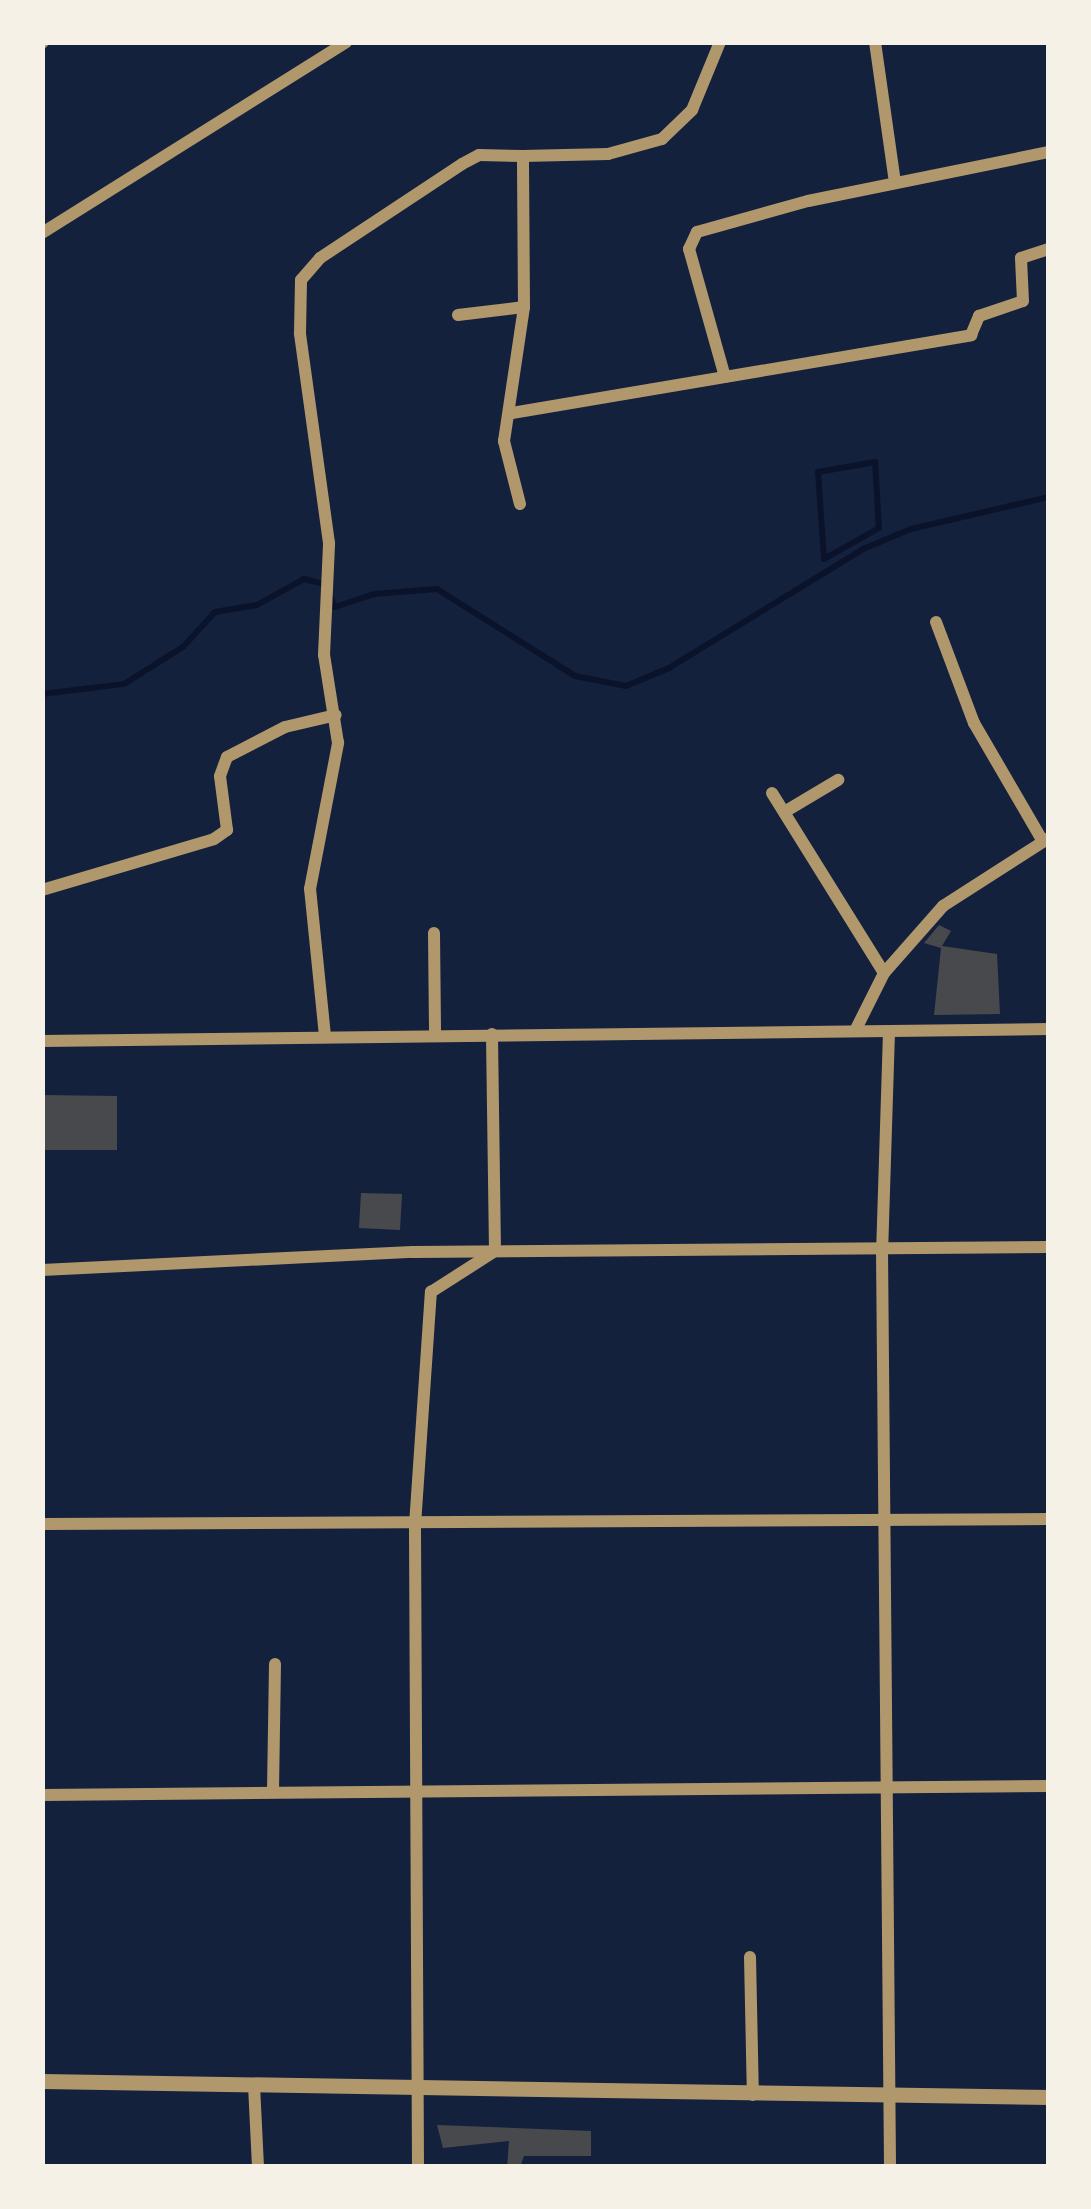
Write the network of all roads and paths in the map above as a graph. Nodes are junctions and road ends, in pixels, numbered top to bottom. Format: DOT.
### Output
graph roads {
  1 [pos="346,42"];
  2 [pos="720,42"];
  3 [pos="875,42"];
  4 [pos="1049,152"];
  5 [pos="523,156"];
  6 [pos="895,183"];
  7 [pos="42,232"];
  8 [pos="1049,249"];
  9 [pos="524,307"];
  10 [pos="458,315"];
  11 [pos="724,377"];
  12 [pos="512,413"];
  13 [pos="520,504"];
  14 [pos="936,622"];
  15 [pos="336,715"];
  16 [pos="838,780"];
  17 [pos="772,793"];
  18 [pos="786,811"];
  19 [pos="1046,839"];
  20 [pos="42,890"];
  21 [pos="434,934"];
  22 [pos="884,973"];
  23 [pos="1049,1029"];
  24 [pos="855,1031"];
  25 [pos="889,1032"];
  26 [pos="435,1033"];
  27 [pos="492,1034"];
  28 [pos="325,1036"];
  29 [pos="42,1041"];
  30 [pos="1049,1247"];
  31 [pos="882,1249"];
  32 [pos="495,1251"];
  33 [pos="42,1270"];
  34 [pos="1049,1519"];
  35 [pos="42,1524"];
  36 [pos="887,1524"];
  37 [pos="416,1525"];
  38 [pos="275,1664"];
  39 [pos="1049,1786"];
  40 [pos="414,1787"];
  41 [pos="888,1788"];
  42 [pos="273,1791"];
  43 [pos="42,1795"];
  44 [pos="750,1957"];
  45 [pos="42,2081"];
  46 [pos="254,2085"];
  47 [pos="421,2087"];
  48 [pos="753,2096"];
  49 [pos="889,2097"];
  50 [pos="1049,2097"];
  51 [pos="258,2167"];
  52 [pos="418,2167"];
  53 [pos="890,2167"];
  1 -- 7 [label="street"];
  2 -- 5 [label="street"];
  3 -- 6 [label="street"];
  4 -- 6 [label="street"];
  5 -- 9 [label="street"];
  5 -- 15 [label="street"];
  6 -- 11 [label="street"];
  8 -- 11 [label="street"];
  9 -- 10 [label="street"];
  9 -- 12 [label="street"];
  11 -- 12 [label="street"];
  12 -- 13 [label="street"];
  14 -- 19 [label="street"];
  15 -- 20 [label="street"];
  15 -- 28 [label="street"];
  16 -- 18 [label="street"];
  17 -- 18 [label="street"];
  18 -- 22 [label="street"];
  19 -- 22 [label="street"];
  21 -- 26 [label="street"];
  22 -- 24 [label="street"];
  23 -- 25 [label="street"];
  24 -- 25 [label="street"];
  24 -- 27 [label="street"];
  25 -- 31 [label="street"];
  26 -- 27 [label="street"];
  26 -- 28 [label="street"];
  27 -- 32 [label="street"];
  28 -- 29 [label="street"];
  30 -- 31 [label="street"];
  31 -- 32 [label="street"];
  31 -- 36 [label="street"];
  32 -- 33 [label="street"];
  32 -- 37 [label="street"];
  34 -- 36 [label="street"];
  35 -- 37 [label="street"];
  36 -- 37 [label="street"];
  36 -- 41 [label="street"];
  37 -- 40 [label="street"];
  38 -- 42 [label="street"];
  39 -- 41 [label="street"];
  40 -- 41 [label="street"];
  40 -- 42 [label="street"];
  40 -- 47 [label="street"];
  41 -- 49 [label="street"];
  42 -- 43 [label="street"];
  44 -- 48 [label="street"];
  45 -- 46 [label="street"];
  46 -- 47 [label="street"];
  46 -- 51 [label="street"];
  47 -- 48 [label="street"];
  47 -- 52 [label="street"];
  48 -- 49 [label="street"];
  49 -- 50 [label="street"];
  49 -- 53 [label="street"];
}
